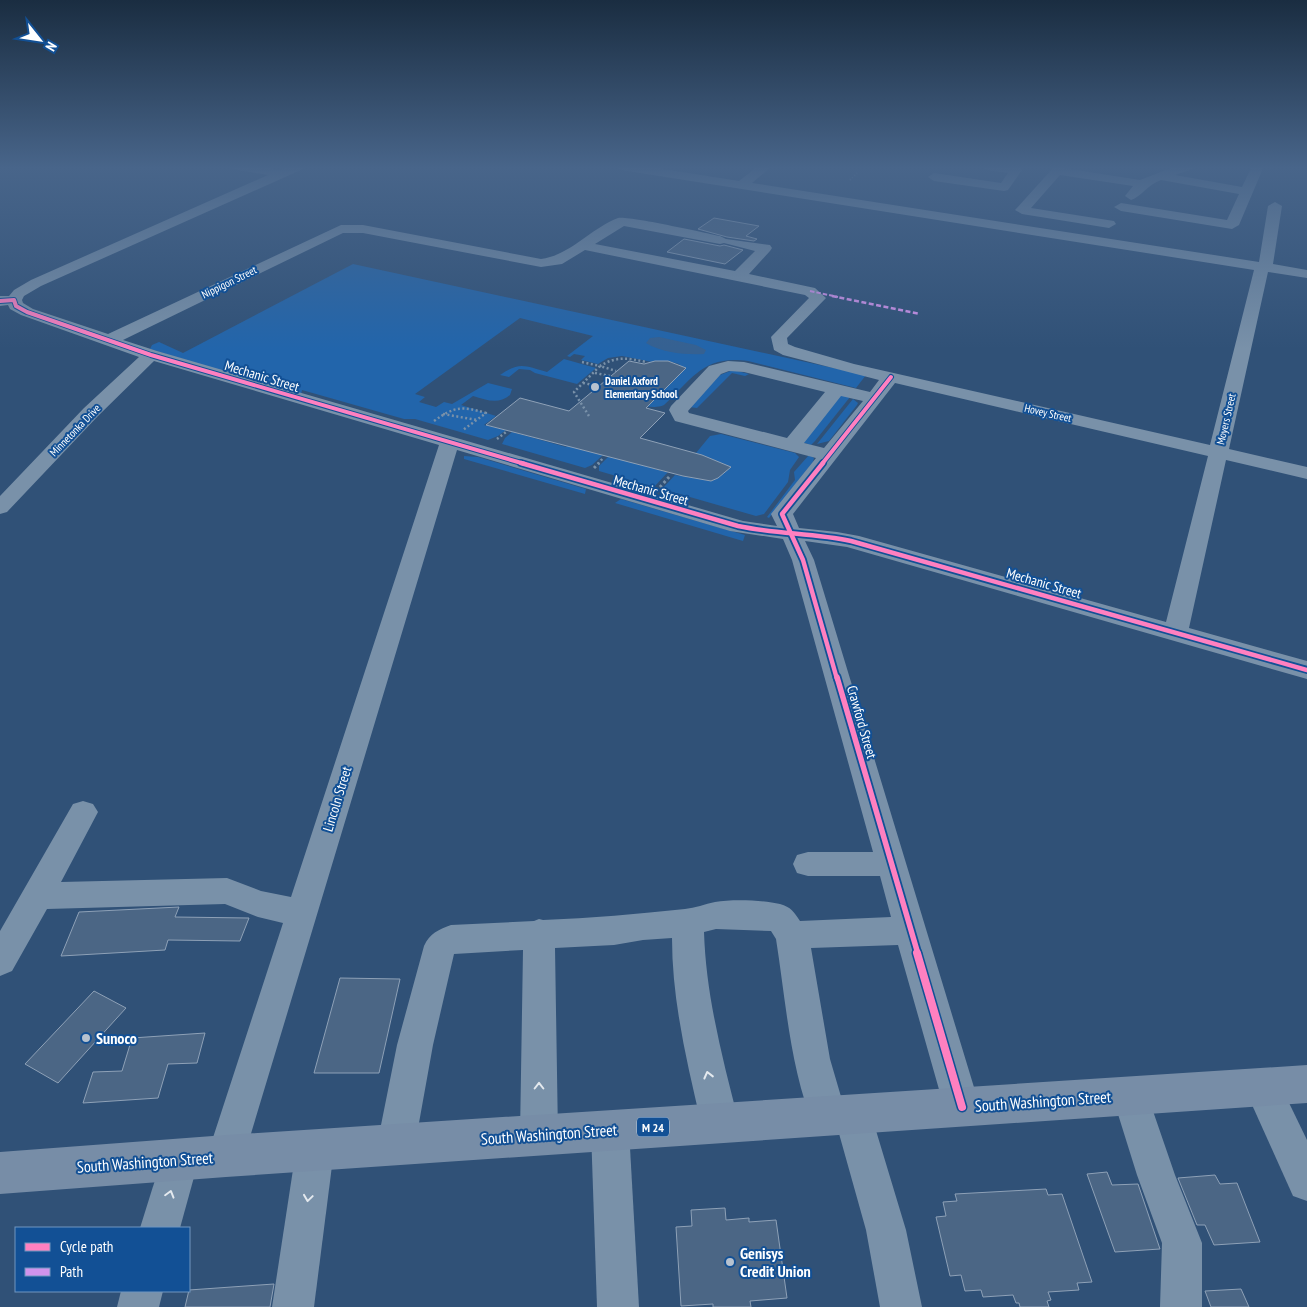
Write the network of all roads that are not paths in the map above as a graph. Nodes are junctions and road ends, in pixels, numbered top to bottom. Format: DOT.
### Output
graph roads {
  1 [pos="161,227"];
  2 [pos="612,227"];
  3 [pos="653,227"];
  4 [pos="1010,227"];
  5 [pos="1107,227"];
  6 [pos="1272,227"];
  7 [pos="1100,241"];
  8 [pos="581,245"];
  9 [pos="1263,267"];
  10 [pos="1307,274"];
  11 [pos="739,276"];
  12 [pos="7,300"];
  13 [pos="109,340"];
  14 [pos="150,354"];
  15 [pos="891,377"];
  16 [pos="837,389"];
  17 [pos="874,398"];
  18 [pos="442,429"];
  19 [pos="792,445"];
  20 [pos="1218,452"];
  21 [pos="829,455"];
  22 [pos="1307,473"];
  23 [pos="0,508"];
  24 [pos="791,534"];
  25 [pos="1176,633"];
  26 [pos="1307,670"];
  27 [pos="83,812"];
  28 [pos="808,864"];
  29 [pos="891,864"];
  30 [pos="38,896"];
  31 [pos="301,913"];
  32 [pos="688,923"];
  33 [pos="910,930"];
  34 [pos="539,933"];
  35 [pos="792,935"];
  36 [pos="0,961"];
  37 [pos="1307,1084"];
  38 [pos="1262,1087"];
  39 [pos="1130,1095"];
  40 [pos="962,1107"];
  41 [pos="840,1115"];
  42 [pos="720,1122"];
  43 [pos="610,1130"];
  44 [pos="539,1135"];
  45 [pos="396,1145"];
  46 [pos="316,1150"];
  47 [pos="226,1156"];
  48 [pos="180,1159"];
  49 [pos="0,1173"];
  50 [pos="1307,1182"];
  51 [pos="160,1227"];
  52 [pos="142,1292"];
  53 [pos="138,1307"];
  54 [pos="292,1307"];
  55 [pos="618,1307"];
  56 [pos="901,1307"];
  57 [pos="1181,1307"];
  1 -- 12 [label="street"];
  2 -- 8 [label="street"];
  3 -- 11 [label="street"];
  4 -- 7 [label="street"];
  5 -- 7 [label="street"];
  6 -- 9 [label="street, Moyers Street"];
  7 -- 9 [label="street"];
  8 -- 11 [label="street"];
  8 -- 13 [label="street, Nippigon Street"];
  9 -- 10 [label="street"];
  9 -- 20 [label="street, Moyers Street"];
  11 -- 15 [label="street, Hovey Street"];
  12 -- 13 [label="street, Mechanic Street"];
  13 -- 14 [label="street, Mechanic Street"];
  14 -- 18 [label="street, Mechanic Street"];
  14 -- 23 [label="street, Minnetonka Drive"];
  15 -- 17 [label="street, Crawford Street"];
  15 -- 20 [label="street, Hovey Street"];
  16 -- 17 [label="street"];
  16 -- 19 [label="street"];
  16 -- 19 [label="street"];
  17 -- 21 [label="street, Crawford Street"];
  18 -- 24 [label="street, Mechanic Street"];
  18 -- 31 [label="street, Lincoln Street"];
  19 -- 21 [label="street"];
  20 -- 22 [label="street, Hovey Street"];
  20 -- 25 [label="street, Moyers Street"];
  21 -- 24 [label="street, Crawford Street"];
  24 -- 25 [label="street, Mechanic Street"];
  24 -- 29 [label="street, Crawford Street"];
  25 -- 26 [label="street, Mechanic Street"];
  27 -- 30 [label="street"];
  28 -- 29 [label="street"];
  29 -- 33 [label="street, Crawford Street"];
  30 -- 31 [label="street"];
  30 -- 36 [label="street"];
  31 -- 47 [label="street, Lincoln Street"];
  32 -- 34 [label="street"];
  32 -- 35 [label="street"];
  42 -- 32 [label="street, one-way"];
  33 -- 35 [label="street"];
  33 -- 40 [label="street, Crawford Street"];
  44 -- 34 [label="street, one-way"];
  34 -- 45 [label="street"];
  35 -- 41 [label="street"];
  37 -- 38 [label="main road, South Washington Street / M 24"];
  38 -- 39 [label="main road, South Washington Street / M 24"];
  38 -- 50 [label="street"];
  39 -- 40 [label="main road, South Washington Street / M 24"];
  39 -- 57 [label="street"];
  40 -- 41 [label="main road, South Washington Street / M 24"];
  41 -- 42 [label="main road, South Washington Street / M 24"];
  41 -- 56 [label="street"];
  42 -- 43 [label="main road, South Washington Street / M 24"];
  43 -- 44 [label="main road, South Washington Street / M 24"];
  43 -- 55 [label="street"];
  44 -- 45 [label="main road, South Washington Street / M 24"];
  45 -- 46 [label="main road, South Washington Street / M 24"];
  46 -- 47 [label="main road, South Washington Street / M 24"];
  46 -- 54 [label="street, one-way"];
  47 -- 48 [label="main road, South Washington Street / M 24"];
  48 -- 49 [label="main road, South Washington Street / M 24"];
  51 -- 48 [label="street, one-way"];
  52 -- 53 [label="street"];
}
